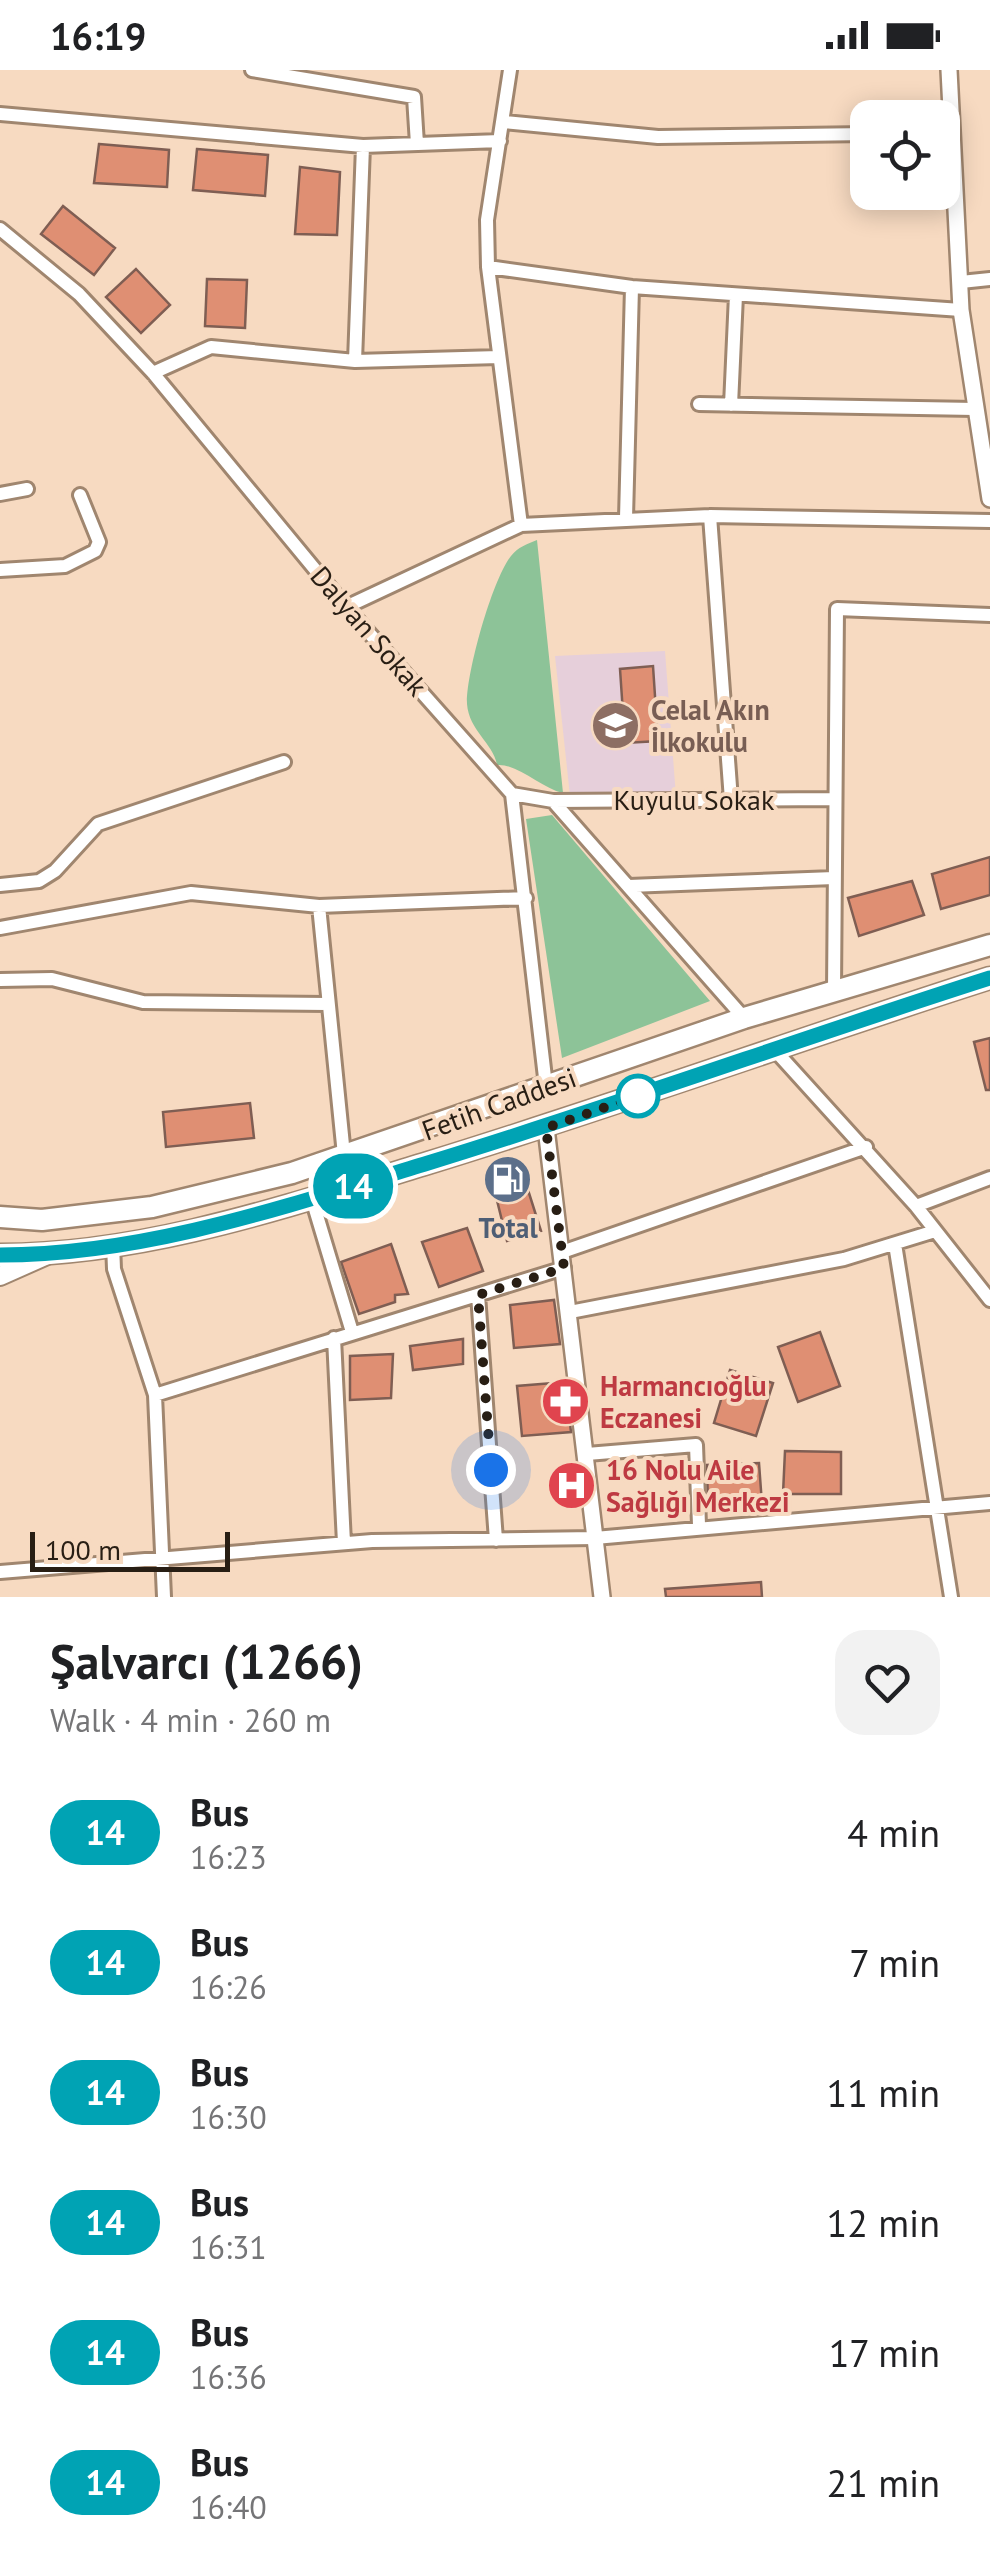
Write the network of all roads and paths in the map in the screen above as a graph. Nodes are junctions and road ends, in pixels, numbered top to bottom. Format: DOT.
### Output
graph roads {
  1 [pos="252,70"];
  2 [pos="510,70"];
  3 [pos="949,70"];
  4 [pos="948,100"];
  5 [pos="0,114"];
  6 [pos="504,122"];
  7 [pos="850,134"];
  8 [pos="500,141"];
  9 [pos="417,144"];
  10 [pos="363,146"];
  11 [pos="954,210"];
  12 [pos="0,229"];
  13 [pos="488,268"];
  14 [pos="990,279"];
  15 [pos="961,282"];
  16 [pos="632,287"];
  17 [pos="736,295"];
  18 [pos="961,310"];
  19 [pos="499,357"];
  20 [pos="354,361"];
  21 [pos="153,372"];
  22 [pos="700,404"];
  23 [pos="731,405"];
  24 [pos="975,409"];
  25 [pos="28,489"];
  26 [pos="0,494"];
  27 [pos="80,496"];
  28 [pos="990,499"];
  29 [pos="710,516"];
  30 [pos="626,518"];
  31 [pos="990,521"];
  32 [pos="521,525"];
  33 [pos="0,570"];
  34 [pos="346,607"];
  35 [pos="990,615"];
  36 [pos="284,762"];
  37 [pos="512,794"];
  38 [pos="731,800"];
  39 [pos="835,800"];
  40 [pos="553,802"];
  41 [pos="834,878"];
  42 [pos="0,885"];
  43 [pos="628,886"];
  44 [pos="526,898"];
  45 [pos="319,906"];
  46 [pos="0,928"];
  47 [pos="989,945"];
  48 [pos="990,978"];
  49 [pos="0,980"];
  50 [pos="834,991"];
  51 [pos="327,1004"];
  52 [pos="744,1018"];
  53 [pos="772,1047"];
  54 [pos="546,1086"];
  55 [pos="546,1128"];
  56 [pos="421,1132"];
  57 [pos="866,1147"];
  58 [pos="344,1155"];
  59 [pos="429,1162"];
  60 [pos="990,1178"];
  61 [pos="312,1200"];
  62 [pos="916,1206"];
  63 [pos="0,1218"];
  64 [pos="935,1231"];
  65 [pos="113,1244"];
  66 [pos="895,1244"];
  67 [pos="51,1254"];
  68 [pos="0,1255"];
  69 [pos="563,1260"];
  70 [pos="0,1276"];
  71 [pos="478,1295"];
  72 [pos="990,1300"];
  73 [pos="570,1312"];
  74 [pos="352,1332"];
  75 [pos="334,1338"];
  76 [pos="155,1395"];
  77 [pos="587,1454"];
  78 [pos="990,1503"];
  79 [pos="934,1507"];
  80 [pos="699,1525"];
  81 [pos="595,1538"];
  82 [pos="496,1540"];
  83 [pos="344,1544"];
  84 [pos="163,1559"];
  85 [pos="0,1572"];
  86 [pos="164,1597"];
  87 [pos="602,1597"];
  88 [pos="951,1597"];
  1 -- 9 [label="street"];
  2 -- 6 [label="street"];
  3 -- 4 [label="street"];
  5 -- 10 [label="street"];
  6 -- 7 [label="street"];
  6 -- 8 [label="street"];
  8 -- 9 [label="street"];
  8 -- 13 [label="street"];
  9 -- 10 [label="street"];
  10 -- 20 [label="street"];
  11 -- 15 [label="street"];
  12 -- 21 [label="street, Dalyan Sokak"];
  13 -- 16 [label="street"];
  13 -- 19 [label="street"];
  14 -- 15 [label="street"];
  15 -- 18 [label="street"];
  16 -- 17 [label="street"];
  16 -- 30 [label="street"];
  17 -- 18 [label="street"];
  17 -- 23 [label="street"];
  18 -- 24 [label="street"];
  19 -- 20 [label="street"];
  19 -- 32 [label="street"];
  20 -- 21 [label="street"];
  21 -- 34 [label="street, Dalyan Sokak"];
  22 -- 23 [label="street"];
  23 -- 24 [label="street"];
  24 -- 28 [label="street"];
  25 -- 26 [label="street"];
  27 -- 33 [label="street"];
  29 -- 30 [label="street"];
  29 -- 31 [label="street"];
  29 -- 38 [label="street"];
  30 -- 32 [label="street"];
  32 -- 34 [label="street"];
  34 -- 37 [label="street, Dalyan Sokak"];
  35 -- 39 [label="street"];
  36 -- 42 [label="street"];
  37 -- 40 [label="street"];
  37 -- 44 [label="street"];
  38 -- 39 [label="street, Kuyulu Sokak"];
  38 -- 40 [label="street, Kuyulu Sokak"];
  39 -- 41 [label="street"];
  40 -- 43 [label="street"];
  41 -- 43 [label="street"];
  41 -- 50 [label="street"];
  43 -- 52 [label="street"];
  44 -- 45 [label="street"];
  44 -- 54 [label="street"];
  45 -- 46 [label="street"];
  45 -- 51 [label="street"];
  47 -- 50 [label="main road, Fetih Caddesi"];
  48 -- 53 [label="main road, Fetih Caddesi"];
  49 -- 51 [label="street"];
  50 -- 52 [label="main road, Fetih Caddesi"];
  51 -- 58 [label="street"];
  52 -- 54 [label="main road, Fetih Caddesi"];
  53 -- 55 [label="main road, Fetih Caddesi"];
  53 -- 57 [label="street"];
  54 -- 56 [label="main road, Fetih Caddesi"];
  55 -- 59 [label="main road, Fetih Caddesi"];
  55 -- 69 [label="street"];
  56 -- 58 [label="main road, Fetih Caddesi"];
  56 -- 59 [label="main road"];
  57 -- 62 [label="street"];
  57 -- 69 [label="street"];
  58 -- 63 [label="main road, Fetih Caddesi"];
  59 -- 61 [label="main road, Fetih Caddesi"];
  60 -- 62 [label="street"];
  61 -- 65 [label="main road, Fetih Caddesi"];
  61 -- 74 [label="street"];
  62 -- 64 [label="street"];
  64 -- 66 [label="street"];
  64 -- 72 [label="street"];
  65 -- 67 [label="main road, Fetih Caddesi"];
  65 -- 76 [label="street"];
  66 -- 73 [label="street"];
  66 -- 79 [label="street"];
  67 -- 68 [label="main road, Fetih Caddesi"];
  67 -- 70 [label="main road"];
  69 -- 71 [label="street"];
  69 -- 73 [label="street"];
  71 -- 74 [label="street"];
  71 -- 82 [label="street"];
  73 -- 77 [label="street"];
  74 -- 75 [label="street"];
  75 -- 76 [label="street"];
  75 -- 83 [label="street"];
  76 -- 84 [label="street"];
  77 -- 80 [label="street"];
  77 -- 81 [label="street"];
  78 -- 79 [label="street"];
  79 -- 80 [label="street"];
  79 -- 88 [label="street"];
  80 -- 81 [label="street"];
  81 -- 82 [label="street"];
  81 -- 87 [label="street"];
  82 -- 83 [label="street"];
  83 -- 84 [label="street"];
  84 -- 85 [label="street"];
  84 -- 86 [label="street"];
}
